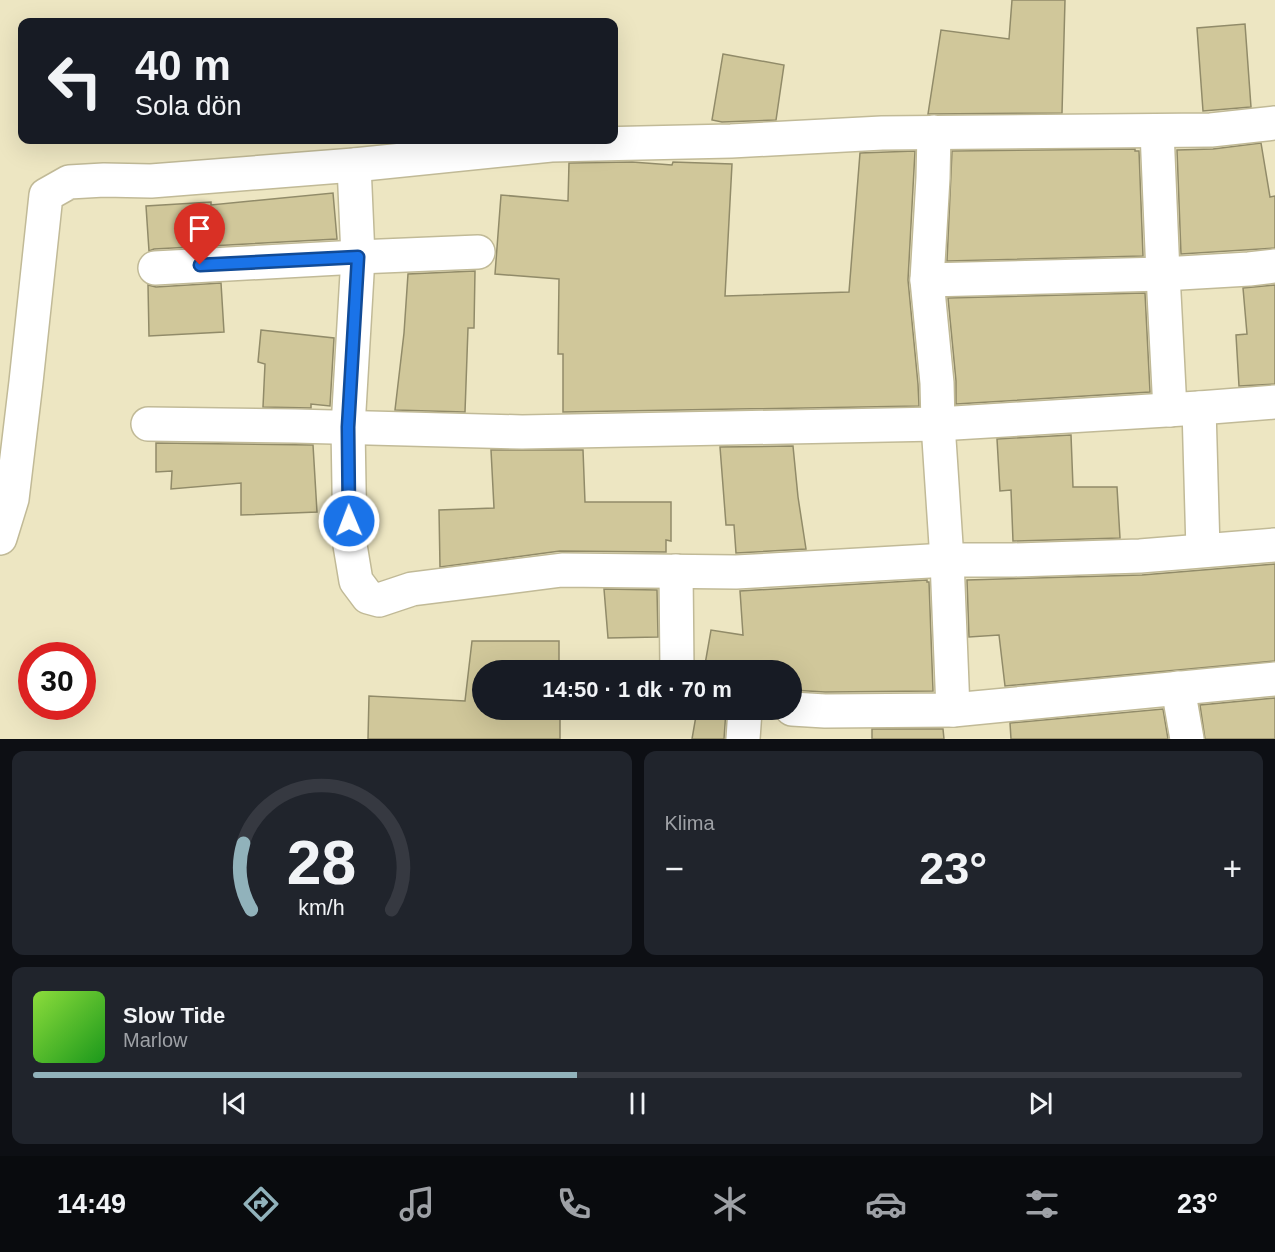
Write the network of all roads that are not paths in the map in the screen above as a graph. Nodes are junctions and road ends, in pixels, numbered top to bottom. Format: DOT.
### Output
graph roads {
  1 [pos="1275,123"];
  2 [pos="1157,131"];
  3 [pos="933,132"];
  4 [pos="618,143"];
  5 [pos="595,144"];
  6 [pos="354,165"];
  7 [pos="478,252"];
  8 [pos="358,257"];
  9 [pos="1275,266"];
  10 [pos="155,268"];
  11 [pos="1163,274"];
  12 [pos="927,280"];
  13 [pos="1275,402"];
  14 [pos="1184,409"];
  15 [pos="148,424"];
  16 [pos="938,424"];
  17 [pos="348,427"];
  18 [pos="0,538"];
  19 [pos="1275,545"];
  20 [pos="1203,550"];
  21 [pos="947,560"];
  22 [pos="676,571"];
  23 [pos="677,660"];
  24 [pos="1275,679"];
  25 [pos="1178,688"];
  26 [pos="802,710"];
  27 [pos="953,710"];
  28 [pos="744,720"];
  29 [pos="743,739"];
  30 [pos="1187,739"];
  1 -- 2 [label="street"];
  2 -- 3 [label="street"];
  2 -- 11 [label="street"];
  3 -- 4 [label="street"];
  3 -- 12 [label="street"];
  5 -- 6 [label="street"];
  6 -- 8 [label="street"];
  6 -- 18 [label="street"];
  7 -- 8 [label="street"];
  8 -- 10 [label="street"];
  8 -- 17 [label="street"];
  9 -- 11 [label="street"];
  11 -- 12 [label="street"];
  11 -- 14 [label="street"];
  12 -- 16 [label="street"];
  13 -- 14 [label="street"];
  14 -- 16 [label="street"];
  14 -- 20 [label="street"];
  15 -- 17 [label="street"];
  16 -- 17 [label="street"];
  16 -- 21 [label="street"];
  17 -- 22 [label="street"];
  19 -- 20 [label="street"];
  20 -- 21 [label="street"];
  21 -- 22 [label="street"];
  21 -- 27 [label="street"];
  22 -- 23 [label="street"];
  24 -- 25 [label="street"];
  25 -- 27 [label="street"];
  25 -- 30 [label="street"];
  26 -- 27 [label="street"];
  28 -- 29 [label="street"];
}
